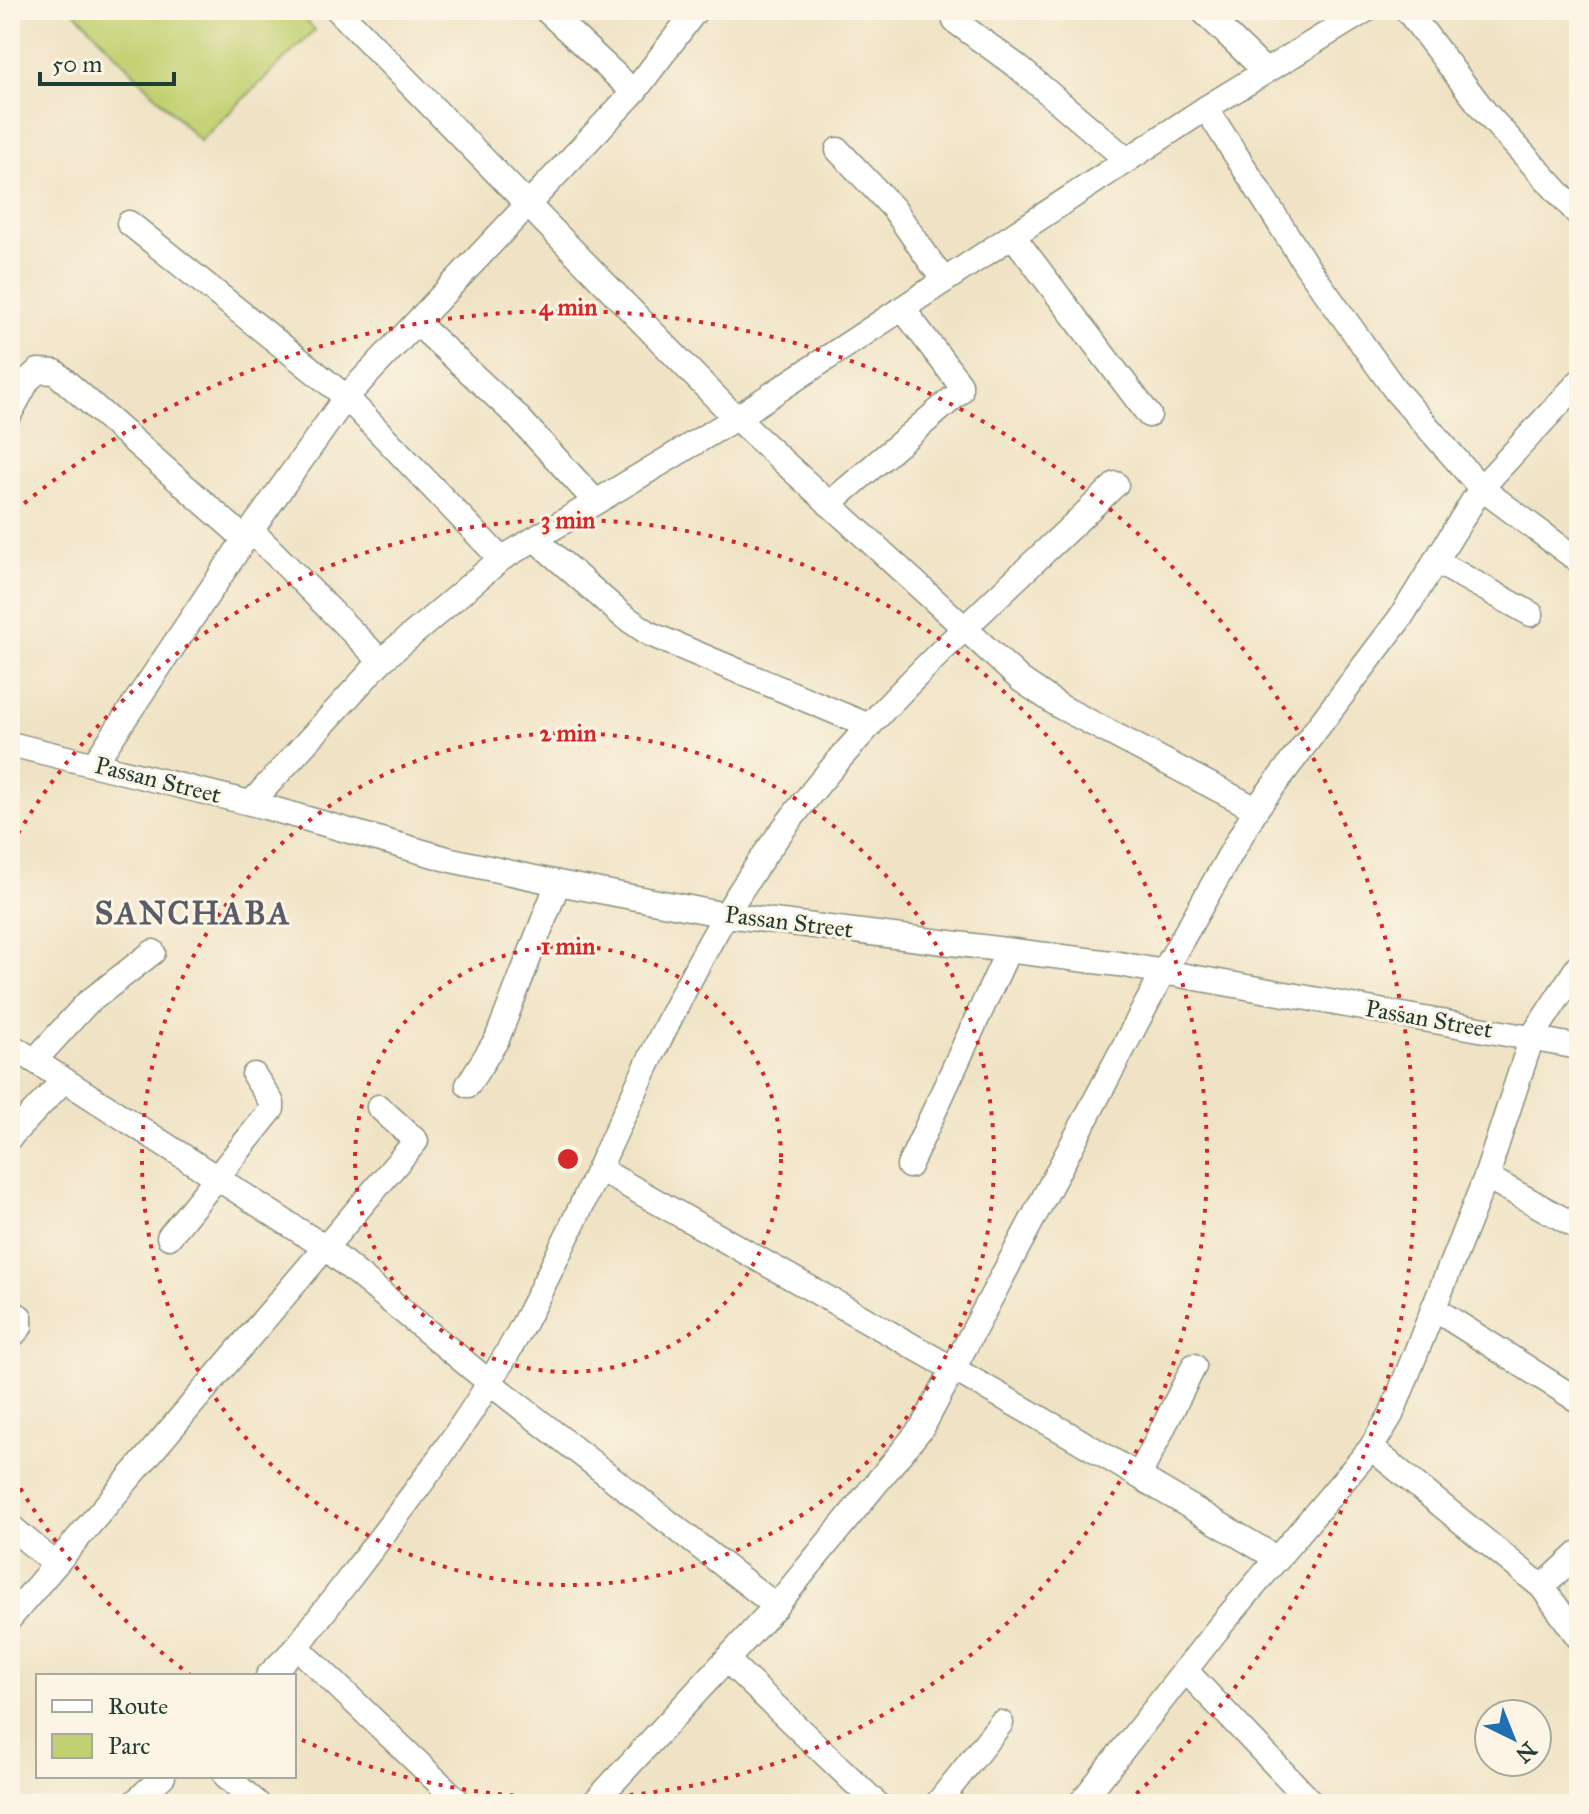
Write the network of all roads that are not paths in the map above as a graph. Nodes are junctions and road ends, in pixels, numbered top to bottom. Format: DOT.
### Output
graph roads {
  1 [pos="338,10"];
  2 [pos="546,10"];
  3 [pos="696,10"];
  4 [pos="1202,10"];
  5 [pos="1366,10"];
  6 [pos="1407,10"];
  7 [pos="955,21"];
  8 [pos="1265,71"];
  9 [pos="634,92"];
  10 [pos="1206,108"];
  11 [pos="838,150"];
  12 [pos="1127,160"];
  13 [pos="528,207"];
  14 [pos="1579,215"];
  15 [pos="129,223"];
  16 [pos="1013,236"];
  17 [pos="944,281"];
  18 [pos="903,309"];
  19 [pos="417,323"];
  20 [pos="1579,382"];
  21 [pos="346,397"];
  22 [pos="10,413"];
  23 [pos="1149,415"];
  24 [pos="736,418"];
  25 [pos="1116,484"];
  26 [pos="1481,488"];
  27 [pos="595,501"];
  28 [pos="829,504"];
  29 [pos="248,535"];
  30 [pos="535,539"];
  31 [pos="501,559"];
  32 [pos="1435,561"];
  33 [pos="1579,561"];
  34 [pos="1531,614"];
  35 [pos="964,630"];
  36 [pos="381,661"];
  37 [pos="869,726"];
  38 [pos="10,744"];
  39 [pos="94,764"];
  40 [pos="251,803"];
  41 [pos="1256,809"];
  42 [pos="558,883"];
  43 [pos="726,915"];
  44 [pos="1008,951"];
  45 [pos="153,952"];
  46 [pos="1579,965"];
  47 [pos="1164,971"];
  48 [pos="1532,1037"];
  49 [pos="10,1045"];
  50 [pos="1579,1047"];
  51 [pos="35,1060"];
  52 [pos="1523,1065"];
  53 [pos="254,1075"];
  54 [pos="64,1080"];
  55 [pos="468,1085"];
  56 [pos="379,1107"];
  57 [pos="10,1137"];
  58 [pos="909,1166"];
  59 [pos="599,1169"];
  60 [pos="215,1177"];
  61 [pos="1579,1228"];
  62 [pos="169,1237"];
  63 [pos="326,1248"];
  64 [pos="1433,1308"];
  65 [pos="10,1310"];
  66 [pos="10,1338"];
  67 [pos="1194,1366"];
  68 [pos="954,1370"];
  69 [pos="490,1383"];
  70 [pos="1579,1401"];
  71 [pos="1371,1448"];
  72 [pos="1139,1476"];
  73 [pos="10,1526"];
  74 [pos="1579,1553"];
  75 [pos="1278,1559"];
  76 [pos="55,1564"];
  77 [pos="1542,1587"];
  78 [pos="776,1606"];
  79 [pos="10,1618"];
  80 [pos="1579,1638"];
  81 [pos="297,1647"];
  82 [pos="728,1661"];
  83 [pos="1185,1670"];
  84 [pos="270,1674"];
  85 [pos="1001,1723"];
  86 [pos="161,1778"];
  87 [pos="228,1778"];
  88 [pos="133,1804"];
  89 [pos="258,1804"];
  90 [pos="461,1804"];
  91 [pos="593,1804"];
  92 [pos="877,1804"];
  93 [pos="937,1804"];
  94 [pos="1080,1804"];
  95 [pos="1313,1804"];
  1 -- 13 [label="street"];
  2 -- 9 [label="street"];
  3 -- 9 [label="street"];
  4 -- 8 [label="street"];
  5 -- 8 [label="street"];
  6 -- 14 [label="street"];
  7 -- 12 [label="street"];
  8 -- 10 [label="street"];
  9 -- 13 [label="street"];
  10 -- 12 [label="street"];
  10 -- 26 [label="street"];
  11 -- 17 [label="street"];
  12 -- 16 [label="street"];
  13 -- 19 [label="street"];
  13 -- 24 [label="street"];
  15 -- 21 [label="street"];
  16 -- 17 [label="street"];
  16 -- 23 [label="street"];
  17 -- 18 [label="street"];
  18 -- 24 [label="street"];
  18 -- 28 [label="street"];
  19 -- 21 [label="street"];
  19 -- 27 [label="street"];
  20 -- 26 [label="street"];
  21 -- 29 [label="street"];
  21 -- 31 [label="street"];
  22 -- 29 [label="street"];
  24 -- 27 [label="street"];
  24 -- 28 [label="street"];
  25 -- 35 [label="street"];
  26 -- 32 [label="street"];
  26 -- 33 [label="street"];
  27 -- 30 [label="street"];
  28 -- 35 [label="street"];
  29 -- 36 [label="street"];
  29 -- 39 [label="street"];
  30 -- 31 [label="street"];
  30 -- 37 [label="street"];
  31 -- 36 [label="street"];
  32 -- 34 [label="street"];
  32 -- 41 [label="street"];
  35 -- 37 [label="street"];
  35 -- 41 [label="street"];
  36 -- 40 [label="street"];
  37 -- 43 [label="street"];
  38 -- 39 [label="street, Passan Street"];
  39 -- 40 [label="street, Passan Street"];
  40 -- 42 [label="street, Passan Street"];
  41 -- 47 [label="street"];
  42 -- 43 [label="street, Passan Street"];
  42 -- 55 [label="street"];
  43 -- 44 [label="street, Passan Street"];
  43 -- 59 [label="street"];
  44 -- 47 [label="street, Passan Street"];
  44 -- 58 [label="street"];
  45 -- 51 [label="street"];
  46 -- 48 [label="street"];
  47 -- 48 [label="street, Passan Street"];
  47 -- 68 [label="street"];
  48 -- 50 [label="street, Passan Street"];
  48 -- 52 [label="street"];
  49 -- 51 [label="street"];
  51 -- 54 [label="street"];
  52 -- 61 [label="street"];
  52 -- 64 [label="street"];
  53 -- 60 [label="street"];
  54 -- 57 [label="street"];
  54 -- 60 [label="street"];
  56 -- 63 [label="street"];
  59 -- 68 [label="street"];
  59 -- 69 [label="street"];
  60 -- 62 [label="street"];
  60 -- 63 [label="street"];
  63 -- 69 [label="street"];
  63 -- 76 [label="street"];
  64 -- 70 [label="street"];
  64 -- 71 [label="street"];
  65 -- 66 [label="street"];
  67 -- 72 [label="street"];
  68 -- 72 [label="street"];
  68 -- 78 [label="street"];
  69 -- 78 [label="street"];
  69 -- 81 [label="street"];
  71 -- 75 [label="street"];
  71 -- 77 [label="street"];
  72 -- 75 [label="street"];
  73 -- 76 [label="street"];
  74 -- 77 [label="street"];
  75 -- 83 [label="street"];
  76 -- 79 [label="street"];
  77 -- 80 [label="street"];
  78 -- 82 [label="street"];
  81 -- 84 [label="street"];
  81 -- 90 [label="street"];
  82 -- 91 [label="street"];
  82 -- 92 [label="street"];
  83 -- 94 [label="street"];
  83 -- 95 [label="street"];
  85 -- 93 [label="street"];
  86 -- 88 [label="street"];
  87 -- 89 [label="street"];
}
